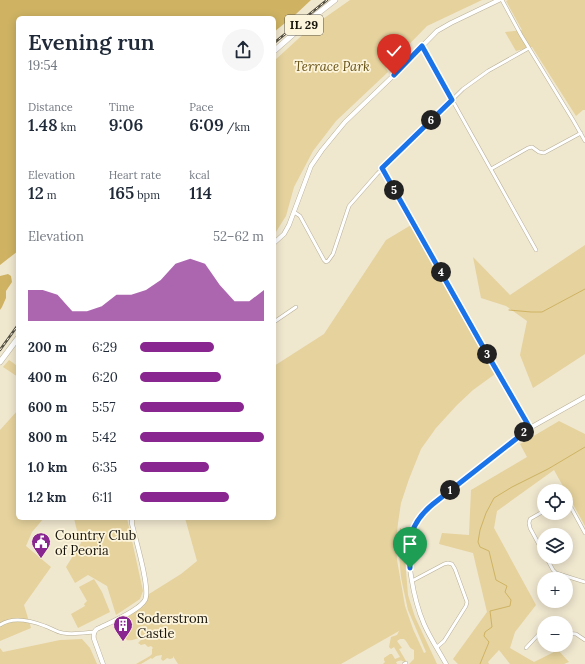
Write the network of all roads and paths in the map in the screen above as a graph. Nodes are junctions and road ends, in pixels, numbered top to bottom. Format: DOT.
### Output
graph roads {
  1 [pos="335,0"];
  2 [pos="499,0"];
  3 [pos="502,0"];
  4 [pos="422,46"];
  5 [pos="529,48"];
  6 [pos="276,49"];
  7 [pos="452,100"];
  8 [pos="581,133"];
  9 [pos="585,141"];
  10 [pos="382,168"];
  11 [pos="491,168"];
  12 [pos="294,212"];
  13 [pos="276,241"];
  14 [pos="536,250"];
  15 [pos="296,308"];
  16 [pos="276,321"];
  17 [pos="16,341"];
  18 [pos="0,362"];
  19 [pos="585,397"];
  20 [pos="530,428"];
  21 [pos="573,512"];
  22 [pos="537,515"];
  23 [pos="132,520"];
  24 [pos="585,533"];
  25 [pos="537,541"];
  26 [pos="550,564"];
  27 [pos="412,580"];
  28 [pos="585,582"];
  29 [pos="0,625"];
  30 [pos="94,632"];
  31 [pos="573,634"];
  32 [pos="537,636"];
  33 [pos="585,640"];
  34 [pos="437,647"];
  35 [pos="526,648"];
  36 [pos="103,664"];
  37 [pos="446,664"];
  1 -- 6 [label="main road, IL 29"];
  2 -- 4 [label="street"];
  3 -- 5 [label="street"];
  4 -- 7 [label="street"];
  4 -- 12 [label="street"];
  5 -- 7 [label="street"];
  5 -- 8 [label="street"];
  7 -- 10 [label="street"];
  7 -- 11 [label="street"];
  8 -- 9 [label="street"];
  8 -- 11 [label="street"];
  10 -- 12 [label="street"];
  10 -- 20 [label="street"];
  11 -- 14 [label="street"];
  12 -- 13 [label="street"];
  15 -- 16 [label="street"];
  17 -- 18 [label="main road"];
  19 -- 20 [label="street"];
  20 -- 27 [label="street"];
  21 -- 24 [label="street"];
  22 -- 25 [label="street"];
  23 -- 30 [label="street"];
  26 -- 28 [label="street"];
  27 -- 34 [label="street"];
  27 -- 34 [label="street"];
  29 -- 30 [label="street"];
  30 -- 36 [label="street"];
  31 -- 33 [label="street"];
  32 -- 35 [label="street"];
  34 -- 37 [label="street"];
}
